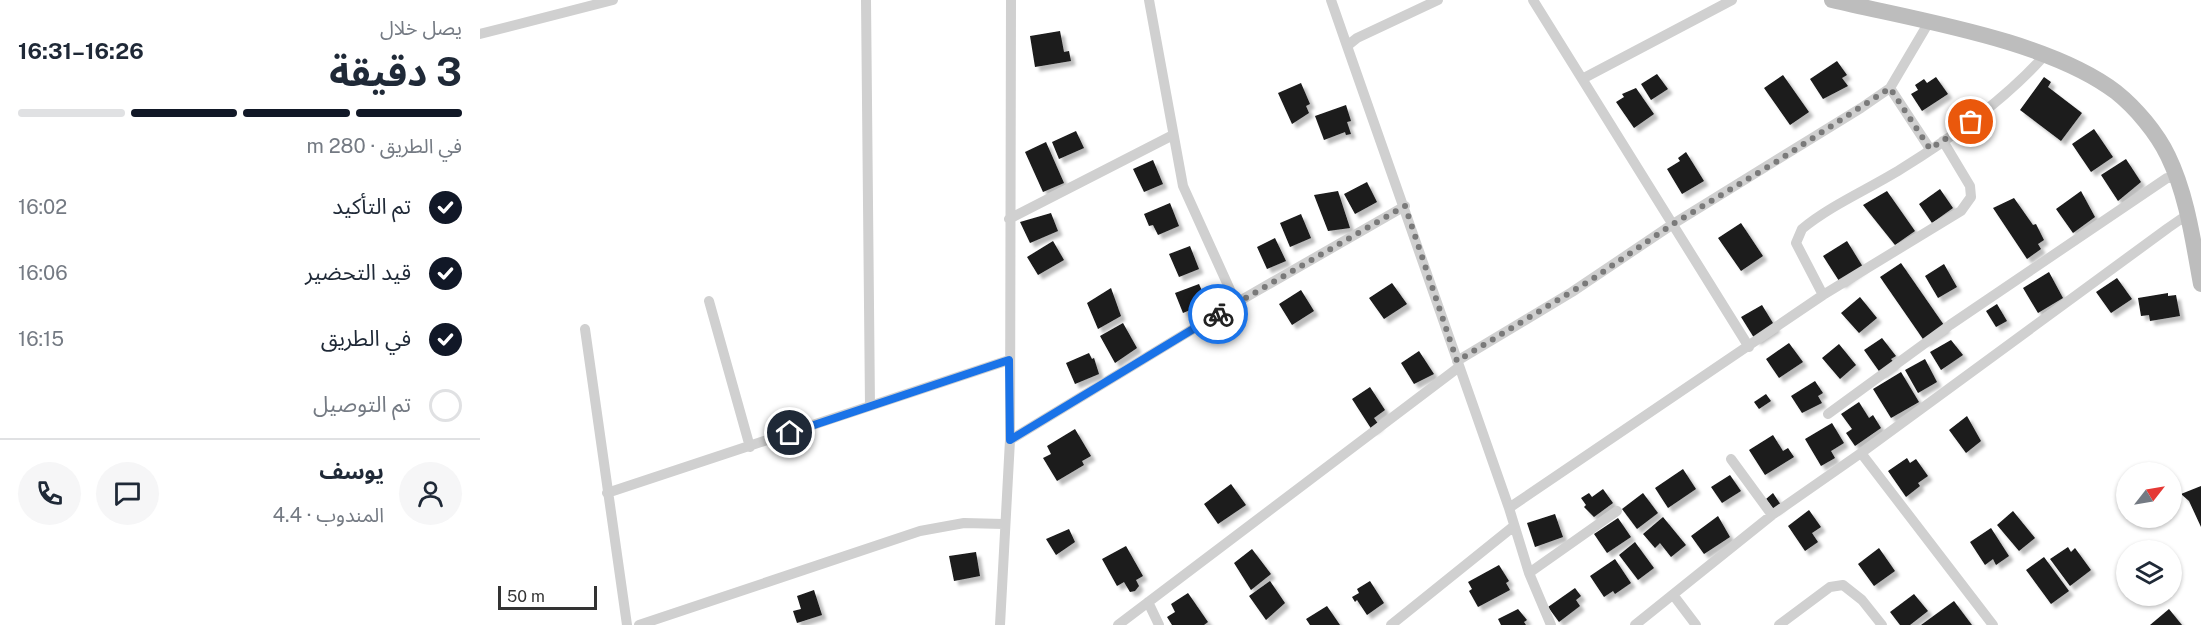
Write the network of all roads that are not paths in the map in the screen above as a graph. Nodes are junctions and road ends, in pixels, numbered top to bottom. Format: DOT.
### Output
graph roads {
  1 [pos="613,0"];
  2 [pos="866,0"];
  3 [pos="1011,0"];
  4 [pos="1149,0"];
  5 [pos="1331,0"];
  6 [pos="1438,0"];
  7 [pos="1533,0"];
  8 [pos="1732,0"];
  9 [pos="1832,0"];
  10 [pos="1929,22"];
  11 [pos="480,34"];
  12 [pos="1347,46"];
  13 [pos="2045,55"];
  14 [pos="1584,78"];
  15 [pos="1890,88"];
  16 [pos="1173,135"];
  17 [pos="1943,141"];
  18 [pos="1930,149"];
  19 [pos="2177,178"];
  20 [pos="1405,206"];
  21 [pos="1009,219"];
  22 [pos="1673,224"];
  23 [pos="2190,224"];
  24 [pos="2201,284"];
  25 [pos="1823,295"];
  26 [pos="709,301"];
  27 [pos="1236,303"];
  28 [pos="585,329"];
  29 [pos="1749,347"];
  30 [pos="1009,360"];
  31 [pos="1458,364"];
  32 [pos="870,406"];
  33 [pos="1828,414"];
  34 [pos="1010,440"];
  35 [pos="750,447"];
  36 [pos="1861,453"];
  37 [pos="1731,459"];
  38 [pos="607,493"];
  39 [pos="1509,508"];
  40 [pos="1617,511"];
  41 [pos="1772,515"];
  42 [pos="1004,524"];
  43 [pos="1514,526"];
  44 [pos="1529,573"];
  45 [pos="1674,596"];
  46 [pos="1148,602"];
  47 [pos="627,625"];
  48 [pos="639,625"];
  49 [pos="1000,625"];
  50 [pos="1118,625"];
  51 [pos="1159,625"];
  52 [pos="1391,625"];
  53 [pos="1551,625"];
  54 [pos="1635,625"];
  55 [pos="1696,625"];
  56 [pos="1779,625"];
  57 [pos="1882,625"];
  58 [pos="1993,625"];
  1 -- 11 [label="street"];
  2 -- 32 [label="street"];
  3 -- 21 [label="street"];
  4 -- 16 [label="street"];
  5 -- 12 [label="street"];
  6 -- 12 [label="street"];
  7 -- 14 [label="street"];
  8 -- 14 [label="street"];
  9 -- 10 [label="street"];
  10 -- 13 [label="street"];
  10 -- 15 [label="street"];
  12 -- 20 [label="street"];
  13 -- 17 [label="street"];
  13 -- 19 [label="street"];
  14 -- 22 [label="street"];
  15 -- 18 [label="street"];
  15 -- 22 [label="street"];
  16 -- 21 [label="street"];
  16 -- 27 [label="street"];
  17 -- 18 [label="street"];
  17 -- 25 [label="street"];
  18 -- 25 [label="street"];
  19 -- 23 [label="street"];
  19 -- 33 [label="street"];
  20 -- 27 [label="street"];
  20 -- 31 [label="street"];
  21 -- 30 [label="street"];
  22 -- 29 [label="street"];
  22 -- 31 [label="street"];
  23 -- 24 [label="street"];
  23 -- 36 [label="street"];
  25 -- 29 [label="street"];
  26 -- 35 [label="street"];
  27 -- 34 [label="street"];
  28 -- 38 [label="street"];
  29 -- 39 [label="street"];
  30 -- 32 [label="street"];
  30 -- 34 [label="street"];
  31 -- 39 [label="street"];
  31 -- 46 [label="street"];
  32 -- 35 [label="street"];
  34 -- 42 [label="street"];
  35 -- 38 [label="street"];
  36 -- 41 [label="street"];
  36 -- 58 [label="street"];
  37 -- 41 [label="street"];
  38 -- 47 [label="street"];
  39 -- 43 [label="street"];
  40 -- 44 [label="street"];
  41 -- 45 [label="street"];
  42 -- 48 [label="street"];
  42 -- 49 [label="street"];
  43 -- 44 [label="street"];
  43 -- 52 [label="street"];
  44 -- 53 [label="street"];
  45 -- 54 [label="street"];
  45 -- 55 [label="street"];
  46 -- 50 [label="street"];
  46 -- 51 [label="street"];
  56 -- 57 [label="street"];
}
